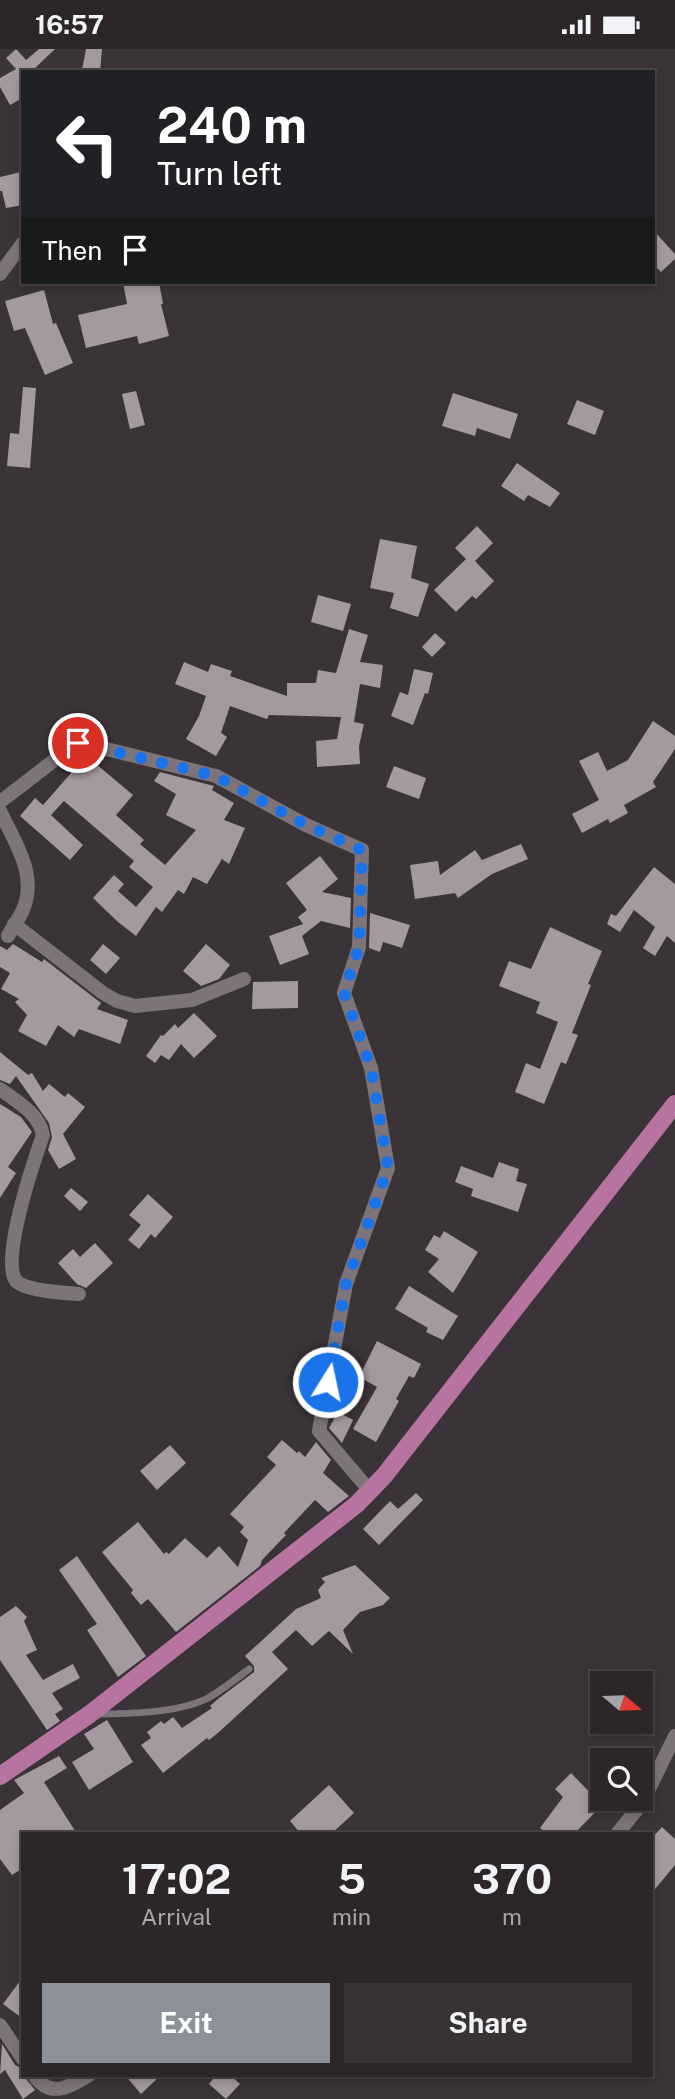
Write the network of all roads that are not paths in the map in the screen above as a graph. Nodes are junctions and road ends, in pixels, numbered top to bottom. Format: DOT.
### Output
graph roads {
  1 [pos="21,246"];
  2 [pos="0,274"];
  3 [pos="0,802"];
  4 [pos="0,811"];
  5 [pos="6,934"];
  6 [pos="244,979"];
  7 [pos="0,1089"];
  8 [pos="675,1104"];
  9 [pos="79,1294"];
  10 [pos="370,1490"];
  11 [pos="249,1669"];
  12 [pos="90,1714"];
  13 [pos="675,1736"];
  14 [pos="0,1776"];
  15 [pos="619,1832"];
  16 [pos="0,2025"];
  17 [pos="21,2056"];
  18 [pos="35,2077"];
  19 [pos="86,2077"];
  1 -- 2 [label="street"];
  3 -- 10 [label="street"];
  4 -- 5 [label="street"];
  5 -- 6 [label="street"];
  7 -- 9 [label="street"];
  8 -- 10 [label="main road"];
  10 -- 12 [label="main road"];
  11 -- 12 [label="lane"];
  12 -- 14 [label="main road"];
  13 -- 15 [label="street"];
  16 -- 17 [label="street"];
  18 -- 19 [label="street"];
}
